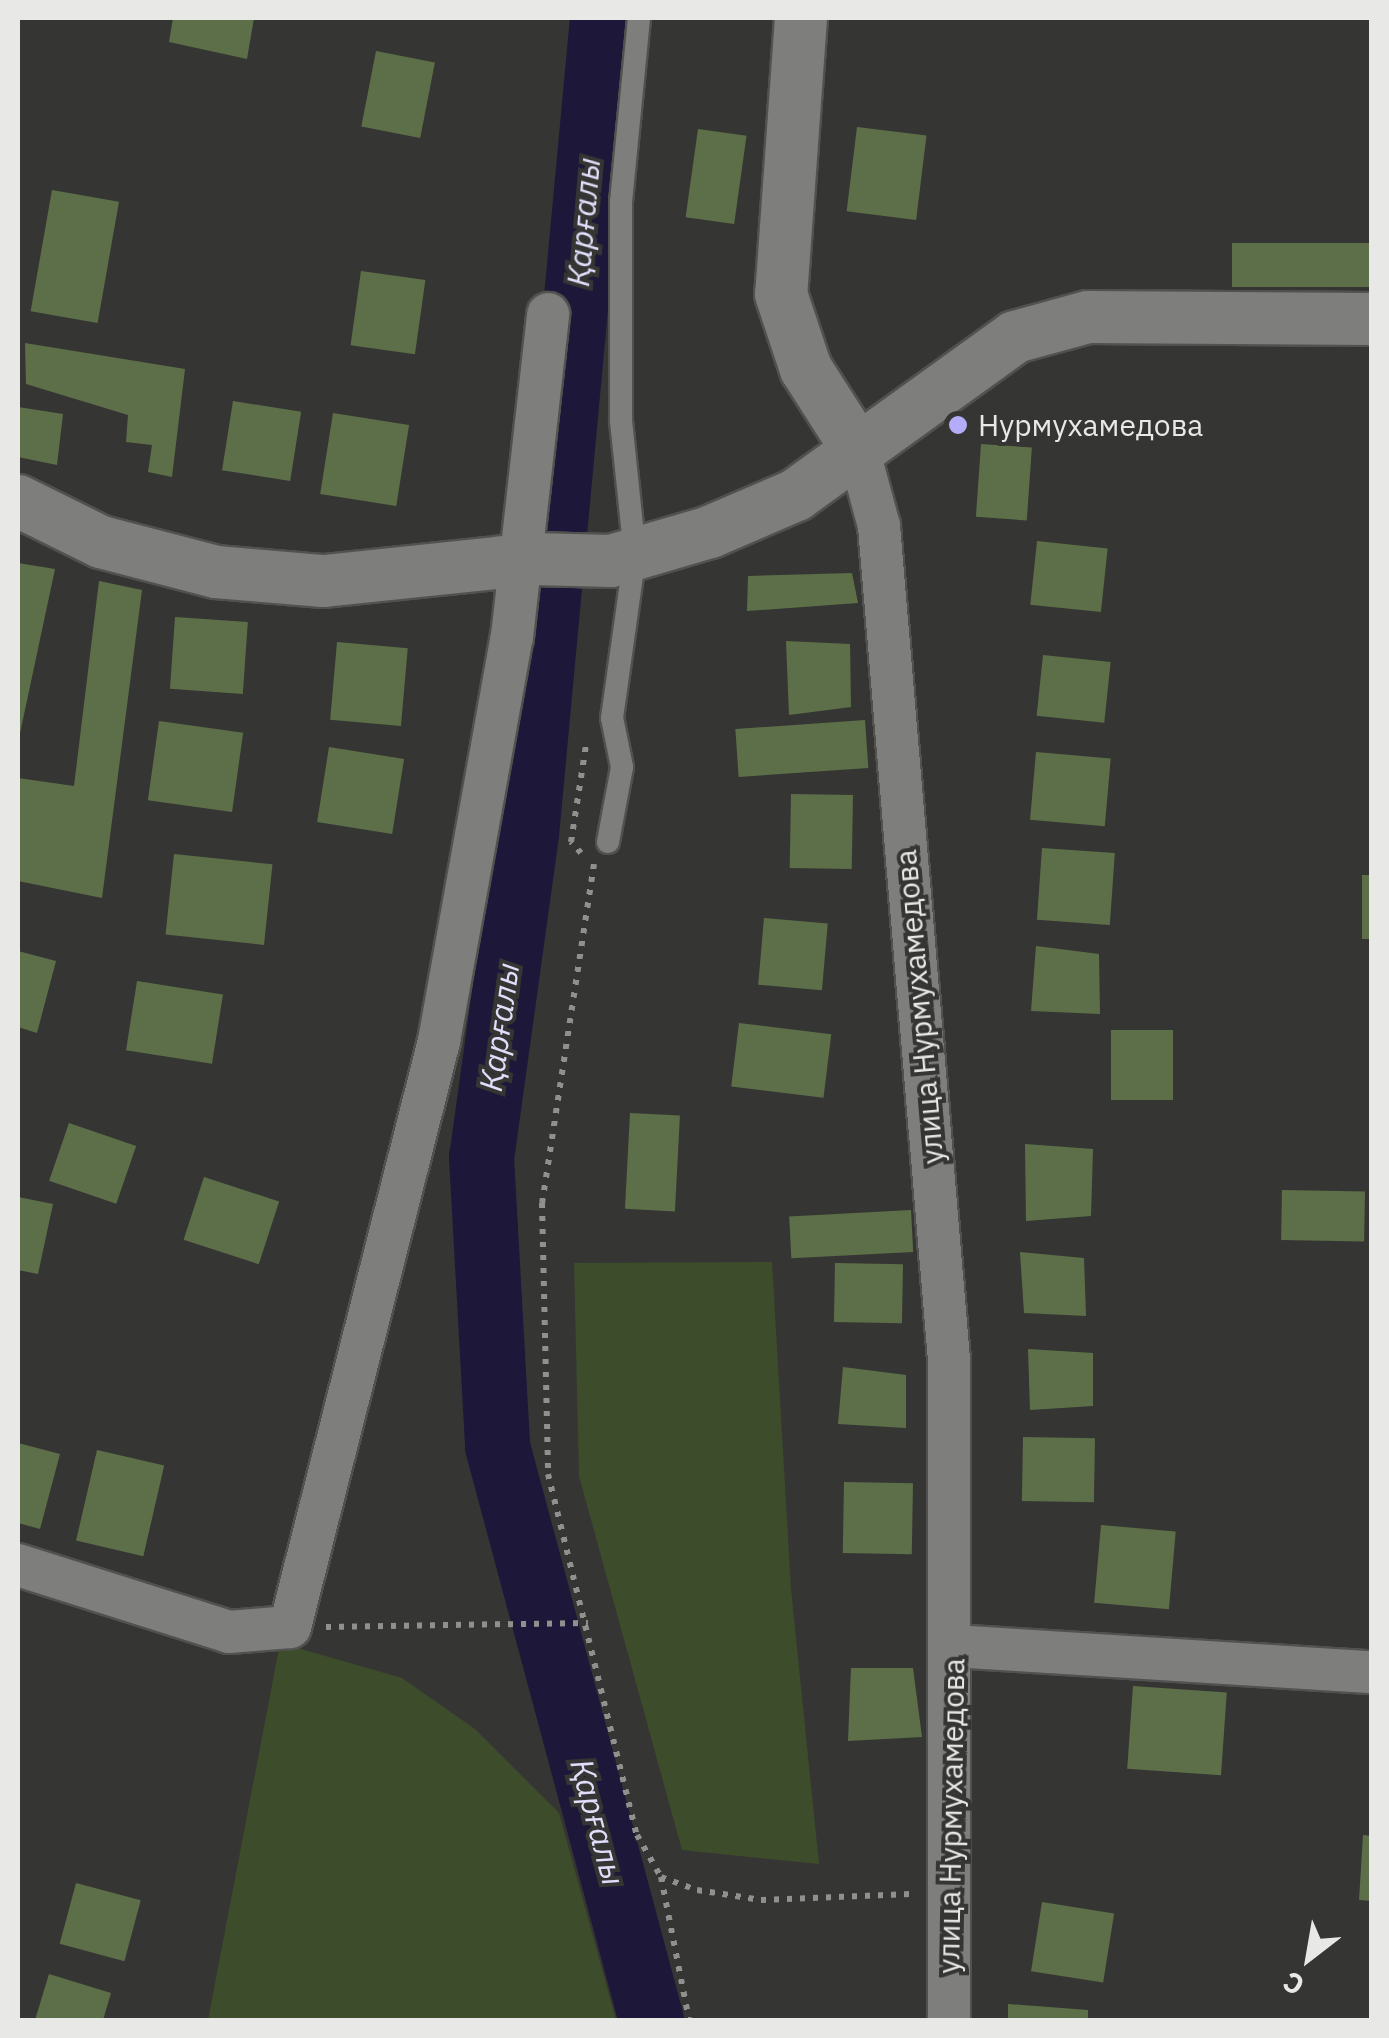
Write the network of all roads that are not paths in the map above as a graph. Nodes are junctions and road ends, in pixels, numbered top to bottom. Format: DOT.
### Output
graph roads {
  1 [pos="640,18"];
  2 [pos="801,18"];
  3 [pos="548,314"];
  4 [pos="1372,319"];
  5 [pos="859,452"];
  6 [pos="18,501"];
  7 [pos="623,558"];
  8 [pos="527,560"];
  9 [pos="608,842"];
  10 [pos="18,1564"];
  11 [pos="954,1646"];
  12 [pos="1372,1672"];
  13 [pos="948,2020"];
  1 -- 7 [label="lane"];
  2 -- 5 [label="street, улица Нурмухамедова"];
  3 -- 8 [label="street"];
  4 -- 5 [label="street"];
  5 -- 7 [label="street"];
  5 -- 11 [label="street, улица Нурмухамедова"];
  6 -- 8 [label="street"];
  7 -- 8 [label="street"];
  7 -- 9 [label="lane"];
  8 -- 10 [label="street"];
  11 -- 12 [label="street"];
  11 -- 13 [label="street, улица Нурмухамедова"];
}
